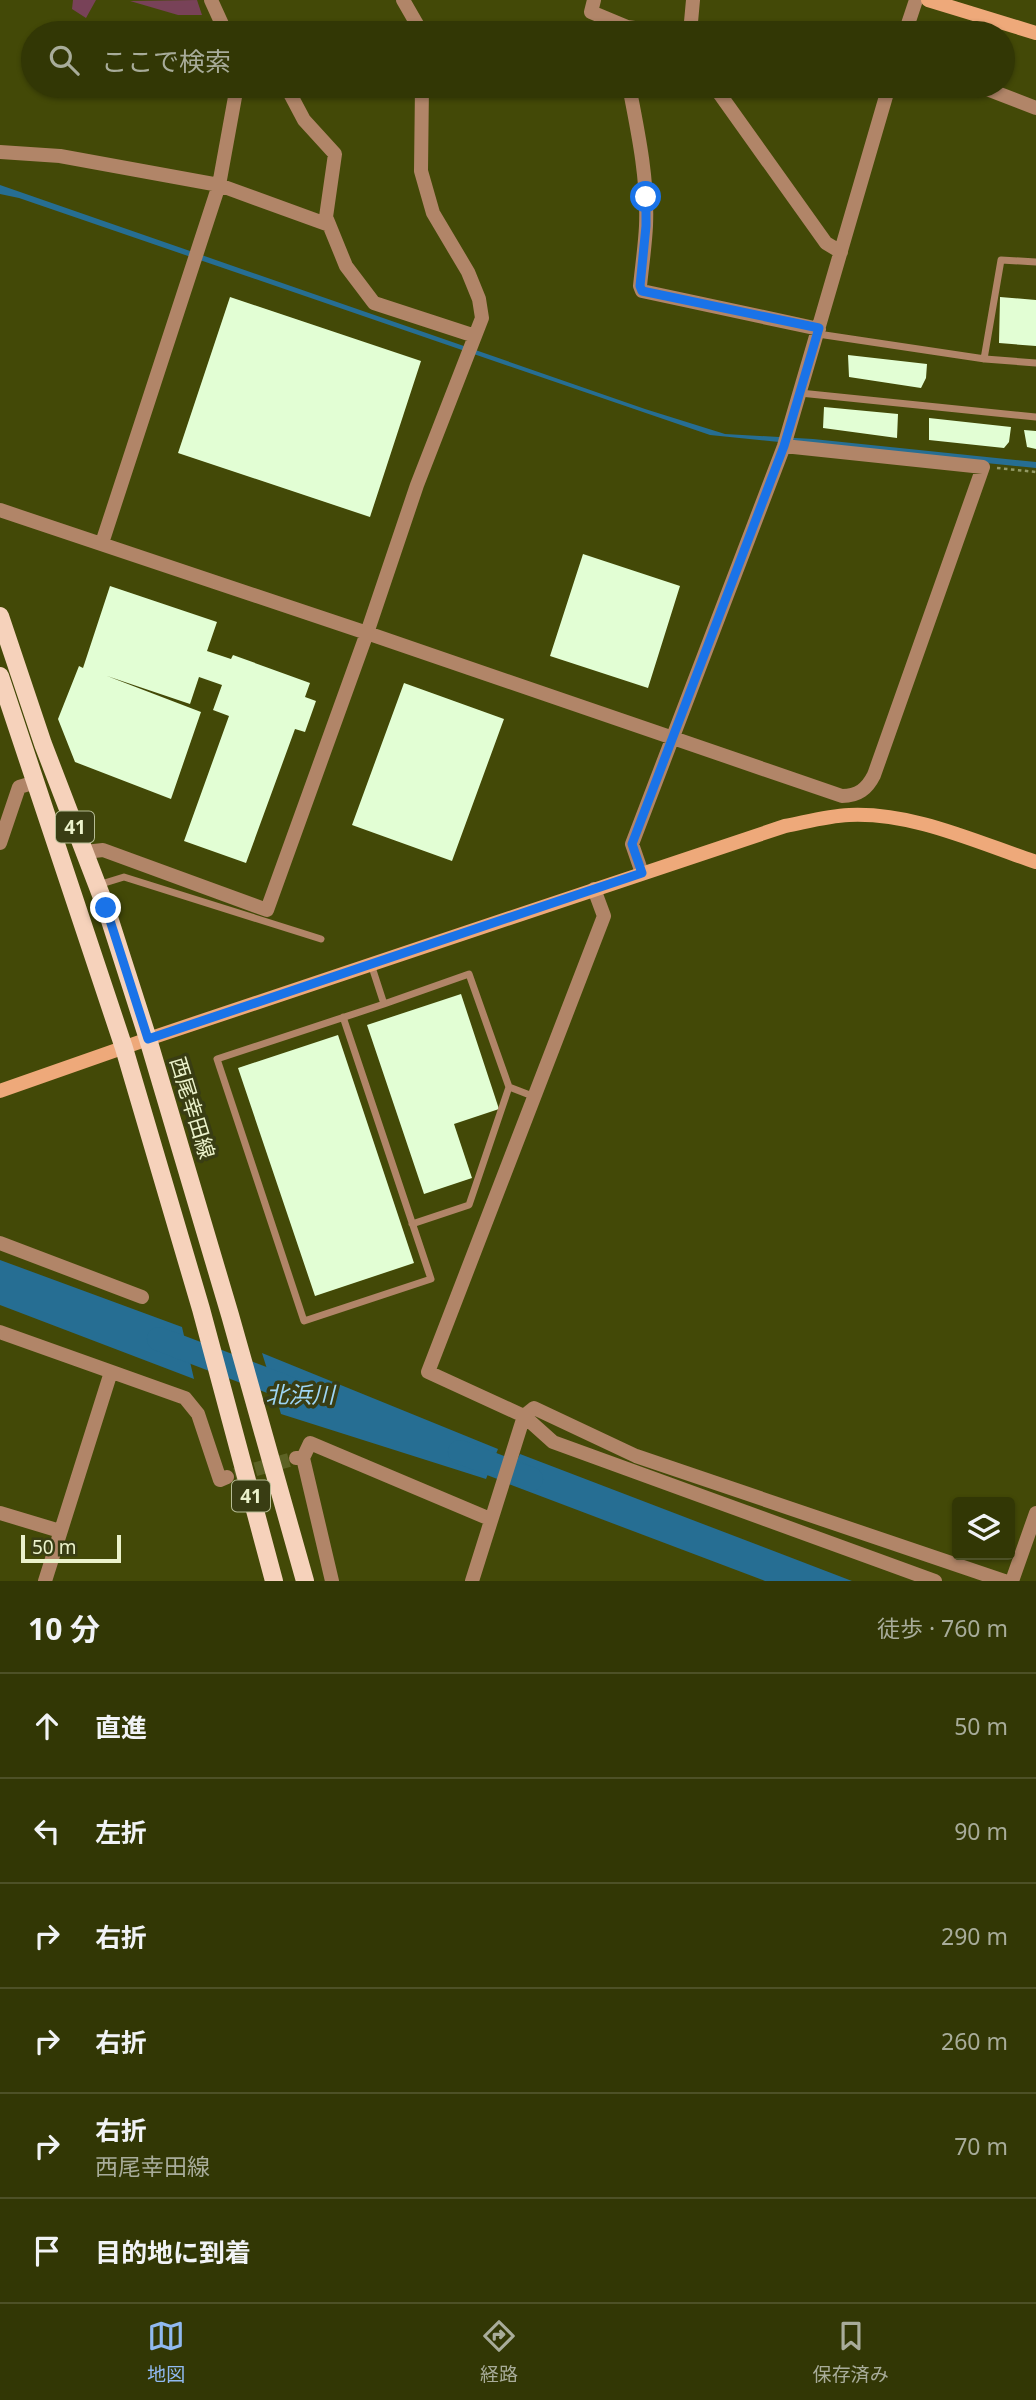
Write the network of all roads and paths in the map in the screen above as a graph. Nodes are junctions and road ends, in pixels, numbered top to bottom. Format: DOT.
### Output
graph roads {
  1 [pos="211,0"];
  2 [pos="403,0"];
  3 [pos="594,0"];
  4 [pos="693,0"];
  5 [pos="916,0"];
  6 [pos="928,0"];
  7 [pos="221,21"];
  8 [pos="415,21"];
  9 [pos="609,21"];
  10 [pos="691,21"];
  11 [pos="909,21"];
  12 [pos="997,21"];
  13 [pos="1015,27"];
  14 [pos="1036,33"];
  15 [pos="235,98"];
  16 [pos="292,98"];
  17 [pos="422,98"];
  18 [pos="631,98"];
  19 [pos="723,98"];
  20 [pos="886,98"];
  21 [pos="1010,98"];
  22 [pos="1036,108"];
  23 [pos="0,152"];
  24 [pos="219,185"];
  25 [pos="329,225"];
  26 [pos="841,252"];
  27 [pos="1036,262"];
  28 [pos="819,331"];
  29 [pos="475,336"];
  30 [pos="984,359"];
  31 [pos="1036,363"];
  32 [pos="800,393"];
  33 [pos="1036,417"];
  34 [pos="784,446"];
  35 [pos="983,467"];
  36 [pos="1036,472"];
  37 [pos="0,510"];
  38 [pos="102,543"];
  39 [pos="0,616"];
  40 [pos="368,633"];
  41 [pos="0,676"];
  42 [pos="674,737"];
  43 [pos="36,782"];
  44 [pos="4,820"];
  45 [pos="0,843"];
  46 [pos="85,852"];
  47 [pos="1036,862"];
  48 [pos="642,873"];
  49 [pos="96,885"];
  50 [pos="594,889"];
  51 [pos="321,939"];
  52 [pos="371,964"];
  53 [pos="384,1004"];
  54 [pos="343,1017"];
  55 [pos="148,1039"];
  56 [pos="124,1048"];
  57 [pos="509,1087"];
  58 [pos="0,1091"];
  59 [pos="536,1097"];
  60 [pos="412,1224"];
  61 [pos="0,1243"];
  62 [pos="142,1297"];
  63 [pos="0,1332"];
  64 [pos="111,1372"];
  65 [pos="524,1416"];
  66 [pos="227,1477"];
  67 [pos="0,1513"];
  68 [pos="1036,1513"];
  69 [pos="490,1519"];
  70 [pos="60,1531"];
  71 [pos="45,1581"];
  72 [pos="274,1581"];
  73 [pos="305,1581"];
  74 [pos="332,1581"];
  75 [pos="472,1581"];
  76 [pos="935,1581"];
  77 [pos="1004,1581"];
  78 [pos="1012,1581"];
  1 -- 7 [label="street"];
  2 -- 8 [label="street"];
  3 -- 9 [label="street"];
  4 -- 10 [label="street"];
  5 -- 11 [label="street"];
  6 -- 12 [label="street"];
  13 -- 14 [label="street"];
  15 -- 24 [label="street"];
  16 -- 25 [label="street"];
  17 -- 29 [label="street"];
  18 -- 28 [label="street"];
  19 -- 26 [label="street"];
  20 -- 26 [label="street"];
  21 -- 22 [label="street"];
  23 -- 24 [label="street"];
  24 -- 25 [label="street"];
  24 -- 38 [label="street"];
  25 -- 29 [label="street"];
  26 -- 28 [label="street"];
  27 -- 30 [label="lane"];
  28 -- 30 [label="lane"];
  28 -- 32 [label="street"];
  29 -- 40 [label="street"];
  30 -- 31 [label="lane"];
  32 -- 33 [label="lane"];
  32 -- 34 [label="street"];
  34 -- 35 [label="street"];
  34 -- 42 [label="street"];
  35 -- 36 [label="path"];
  35 -- 42 [label="street"];
  37 -- 38 [label="street"];
  38 -- 40 [label="street"];
  39 -- 46 [label="main road, 西尾幸田線 / 41"];
  40 -- 42 [label="street"];
  40 -- 46 [label="street"];
  41 -- 43 [label="main road, 41"];
  42 -- 48 [label="street"];
  43 -- 44 [label="street"];
  43 -- 56 [label="main road, 41"];
  44 -- 45 [label="street"];
  46 -- 49 [label="main road, 西尾幸田線 / 41"];
  47 -- 48 [label="street"];
  48 -- 50 [label="street"];
  49 -- 51 [label="lane"];
  49 -- 55 [label="main road, 西尾幸田線 / 41"];
  50 -- 52 [label="street"];
  50 -- 59 [label="street"];
  52 -- 53 [label="lane"];
  52 -- 55 [label="street"];
  53 -- 54 [label="lane"];
  53 -- 57 [label="lane"];
  54 -- 60 [label="lane"];
  54 -- 60 [label="lane"];
  55 -- 56 [label="street"];
  55 -- 73 [label="main road, 西尾幸田線 / 41"];
  56 -- 58 [label="street"];
  56 -- 72 [label="main road, 41"];
  57 -- 59 [label="lane"];
  57 -- 60 [label="lane"];
  59 -- 65 [label="street"];
  61 -- 62 [label="street"];
  63 -- 64 [label="street"];
  64 -- 66 [label="street"];
  64 -- 70 [label="street"];
  65 -- 69 [label="street"];
  65 -- 76 [label="street"];
  65 -- 77 [label="street"];
  67 -- 70 [label="street"];
  68 -- 78 [label="street"];
  69 -- 74 [label="street"];
  69 -- 75 [label="street"];
  70 -- 71 [label="street"];
}
